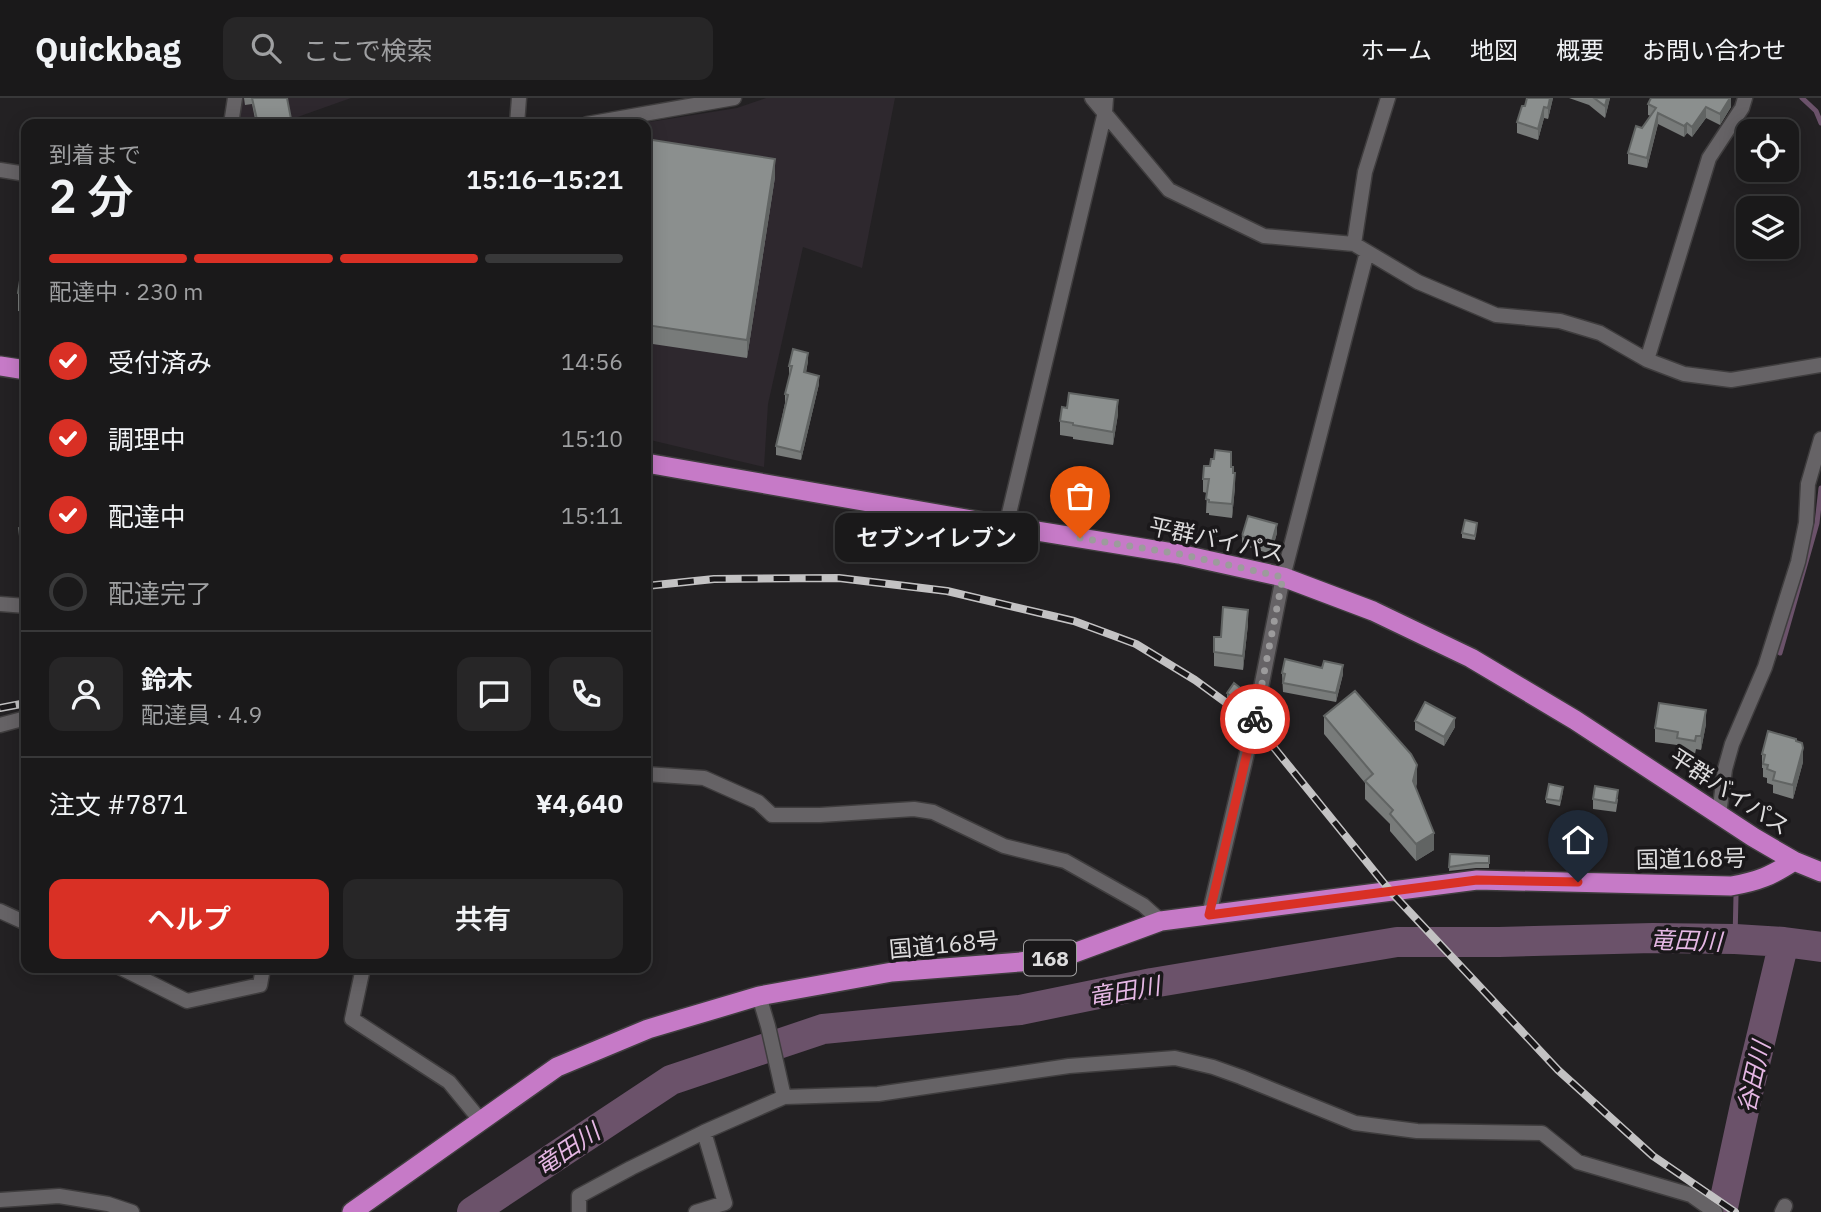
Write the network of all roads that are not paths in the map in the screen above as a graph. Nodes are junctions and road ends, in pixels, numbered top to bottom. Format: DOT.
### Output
graph roads {
  1 [pos="235,98"];
  2 [pos="519,98"];
  3 [pos="734,98"];
  4 [pos="1092,98"];
  5 [pos="1388,98"];
  6 [pos="1745,98"];
  7 [pos="1106,105"];
  8 [pos="232,119"];
  9 [pos="517,119"];
  10 [pos="615,119"];
  11 [pos="0,170"];
  12 [pos="21,173"];
  13 [pos="1354,244"];
  14 [pos="1367,252"];
  15 [pos="1647,360"];
  16 [pos="1821,365"];
  17 [pos="0,366"];
  18 [pos="21,369"];
  19 [pos="1821,439"];
  20 [pos="651,464"];
  21 [pos="1006,526"];
  22 [pos="1283,577"];
  23 [pos="0,604"];
  24 [pos="21,606"];
  25 [pos="21,719"];
  26 [pos="0,725"];
  27 [pos="651,774"];
  28 [pos="1719,814"];
  29 [pos="1794,861"];
  30 [pos="1821,872"];
  31 [pos="0,911"];
  32 [pos="1209,915"];
  33 [pos="21,921"];
  34 [pos="1161,921"];
  35 [pos="262,973"];
  36 [pos="362,973"];
  37 [pos="149,974"];
  38 [pos="759,996"];
  39 [pos="784,1097"];
  40 [pos="481,1121"];
  41 [pos="704,1132"];
  42 [pos="0,1200"];
  43 [pos="85,1206"];
  44 [pos="132,1212"];
  45 [pos="352,1212"];
  46 [pos="579,1212"];
  47 [pos="696,1212"];
  48 [pos="1716,1212"];
  1 -- 8 [label="street"];
  2 -- 9 [label="street"];
  3 -- 10 [label="street"];
  4 -- 7 [label="street"];
  5 -- 13 [label="street"];
  6 -- 15 [label="street"];
  7 -- 13 [label="street"];
  7 -- 21 [label="street"];
  11 -- 12 [label="street"];
  13 -- 14 [label="street"];
  14 -- 15 [label="street"];
  14 -- 22 [label="street"];
  15 -- 16 [label="street"];
  17 -- 18 [label="highway"];
  19 -- 28 [label="street"];
  20 -- 21 [label="highway, 平群バイパス"];
  21 -- 22 [label="highway, 平群バイパス"];
  22 -- 28 [label="highway, 平群バイパス"];
  22 -- 32 [label="street"];
  23 -- 24 [label="street"];
  25 -- 26 [label="street"];
  27 -- 34 [label="street"];
  28 -- 29 [label="highway, 平群バイパス"];
  29 -- 30 [label="highway, 平群バイパス"];
  29 -- 32 [label="highway, 国道168号 / 168"];
  31 -- 33 [label="street"];
  32 -- 34 [label="highway, 国道168号 / 168"];
  34 -- 38 [label="highway, 国道168号 / 168"];
  35 -- 37 [label="street"];
  36 -- 40 [label="street"];
  38 -- 39 [label="street"];
  38 -- 40 [label="highway, 国道168号 / 168"];
  39 -- 41 [label="street"];
  39 -- 48 [label="street"];
  40 -- 45 [label="highway, 国道168号 / 168"];
  41 -- 46 [label="street"];
  41 -- 47 [label="street"];
  42 -- 43 [label="street"];
  43 -- 44 [label="street"];
}
